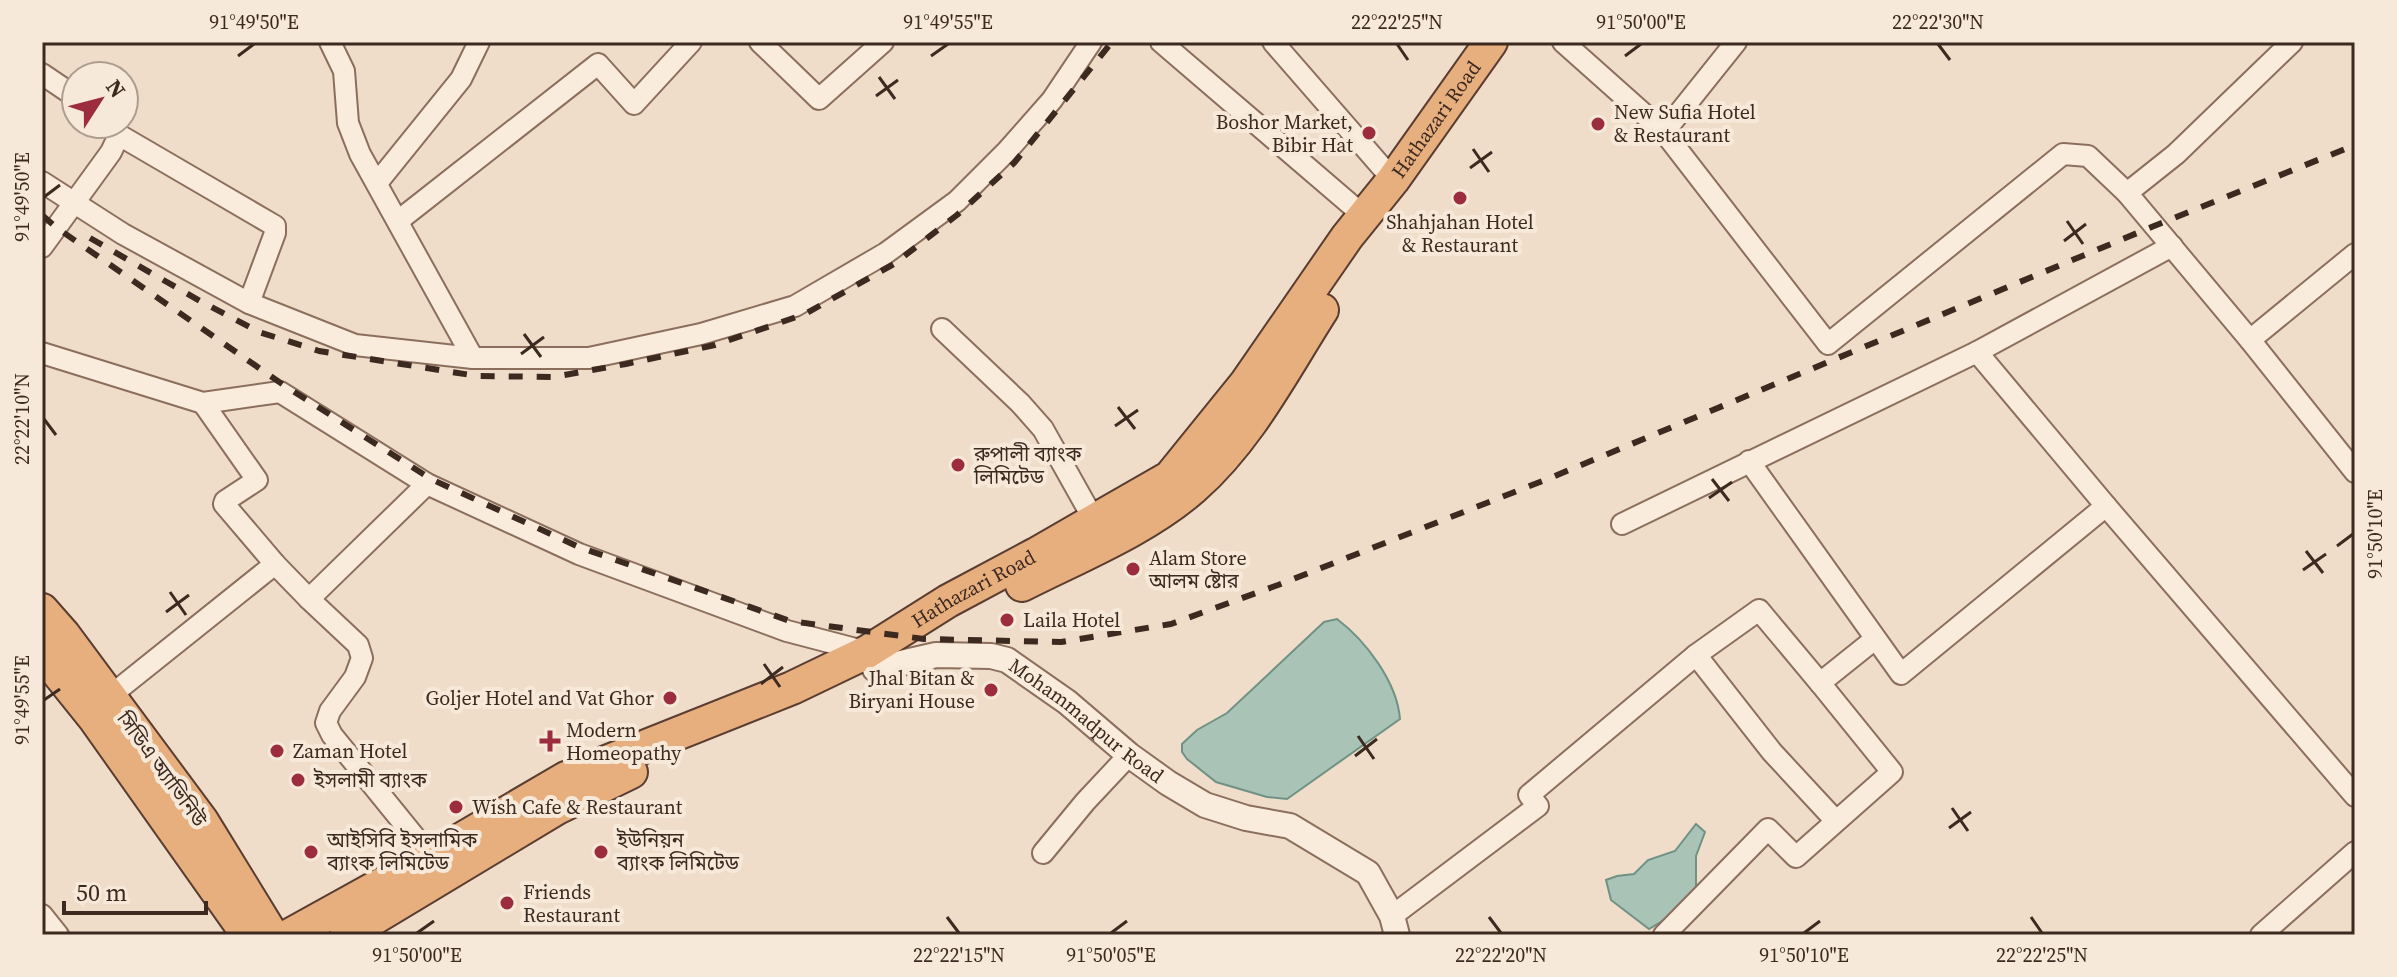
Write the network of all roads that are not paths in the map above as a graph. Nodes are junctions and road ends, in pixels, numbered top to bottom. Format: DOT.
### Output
graph roads {
  1 [pos="330,42"];
  2 [pos="479,42"];
  3 [pos="691,42"];
  4 [pos="760,42"];
  5 [pos="883,42"];
  6 [pos="1091,42"];
  7 [pos="1161,42"];
  8 [pos="1273,42"];
  9 [pos="1491,42"];
  10 [pos="1514,42"];
  11 [pos="1563,42"];
  12 [pos="1736,42"];
  13 [pos="2292,42"];
  14 [pos="42,74"];
  15 [pos="60,86"];
  16 [pos="1664,132"];
  17 [pos="113,140"];
  18 [pos="131,140"];
  19 [pos="1393,180"];
  20 [pos="42,182"];
  21 [pos="377,183"];
  22 [pos="2127,193"];
  23 [pos="74,203"];
  24 [pos="1364,216"];
  25 [pos="398,221"];
  26 [pos="2172,246"];
  27 [pos="42,247"];
  28 [pos="2355,254"];
  29 [pos="249,303"];
  30 [pos="942,329"];
  31 [pos="2250,340"];
  32 [pos="1977,352"];
  33 [pos="42,353"];
  34 [pos="473,358"];
  35 [pos="203,403"];
  36 [pos="1749,461"];
  37 [pos="2355,472"];
  38 [pos="427,484"];
  39 [pos="2106,506"];
  40 [pos="1094,520"];
  41 [pos="1622,524"];
  42 [pos="275,564"];
  43 [pos="309,599"];
  44 [pos="42,610"];
  45 [pos="42,637"];
  46 [pos="1875,639"];
  47 [pos="42,653"];
  48 [pos="1696,655"];
  49 [pos="871,660"];
  50 [pos="42,671"];
  51 [pos="1820,683"];
  52 [pos="110,696"];
  53 [pos="1129,755"];
  54 [pos="2355,796"];
  55 [pos="1835,820"];
  56 [pos="2355,852"];
  57 [pos="1043,853"];
  58 [pos="431,857"];
  59 [pos="42,915"];
  60 [pos="1394,926"];
  61 [pos="58,935"];
  62 [pos="230,935"];
  63 [pos="248,935"];
  64 [pos="259,935"];
  65 [pos="272,935"];
  66 [pos="290,935"];
  67 [pos="346,935"];
  68 [pos="1664,935"];
  69 [pos="2261,935"];
  1 -- 21 [label="street"];
  2 -- 21 [label="street"];
  3 -- 25 [label="street"];
  4 -- 5 [label="street"];
  6 -- 34 [label="street"];
  7 -- 24 [label="street"];
  8 -- 19 [label="street"];
  9 -- 19 [label="highway, Hathazari Road"];
  10 -- 49 [label="highway, Hathazari Road"];
  11 -- 16 [label="street"];
  12 -- 16 [label="street"];
  13 -- 22 [label="street"];
  14 -- 15 [label="street"];
  16 -- 22 [label="street"];
  17 -- 23 [label="street"];
  18 -- 29 [label="street"];
  19 -- 24 [label="highway, Hathazari Road"];
  20 -- 23 [label="street"];
  21 -- 25 [label="street"];
  22 -- 26 [label="street"];
  23 -- 27 [label="street"];
  23 -- 29 [label="street"];
  24 -- 40 [label="highway, Hathazari Road"];
  25 -- 34 [label="street"];
  26 -- 31 [label="street"];
  26 -- 32 [label="street"];
  28 -- 31 [label="street"];
  29 -- 34 [label="street"];
  30 -- 40 [label="street"];
  31 -- 37 [label="street"];
  32 -- 36 [label="street"];
  32 -- 39 [label="street"];
  33 -- 35 [label="street"];
  35 -- 38 [label="street"];
  35 -- 42 [label="street"];
  36 -- 41 [label="street"];
  36 -- 46 [label="street"];
  38 -- 43 [label="street"];
  38 -- 49 [label="street"];
  39 -- 46 [label="street"];
  39 -- 54 [label="street"];
  40 -- 49 [label="highway, Hathazari Road"];
  42 -- 43 [label="street"];
  42 -- 52 [label="street"];
  43 -- 58 [label="street"];
  44 -- 52 [label="highway, সিডিএ অ্যাভিনিউ"];
  45 -- 64 [label="highway"];
  46 -- 51 [label="street"];
  47 -- 63 [label="highway"];
  48 -- 51 [label="street"];
  48 -- 55 [label="street"];
  48 -- 60 [label="street"];
  49 -- 53 [label="street, Mohammadpur Road"];
  49 -- 58 [label="highway, Hathazari Road"];
  49 -- 67 [label="highway, Hathazari Road"];
  50 -- 62 [label="highway, সিডিএ অ্যাভিনিউ"];
  51 -- 55 [label="street"];
  52 -- 65 [label="highway, সিডিএ অ্যাভিনিউ"];
  53 -- 57 [label="street"];
  53 -- 60 [label="street, Mohammadpur Road"];
  55 -- 68 [label="street"];
  56 -- 69 [label="street"];
  58 -- 66 [label="highway, Hathazari Road"];
  59 -- 61 [label="street"];
}
